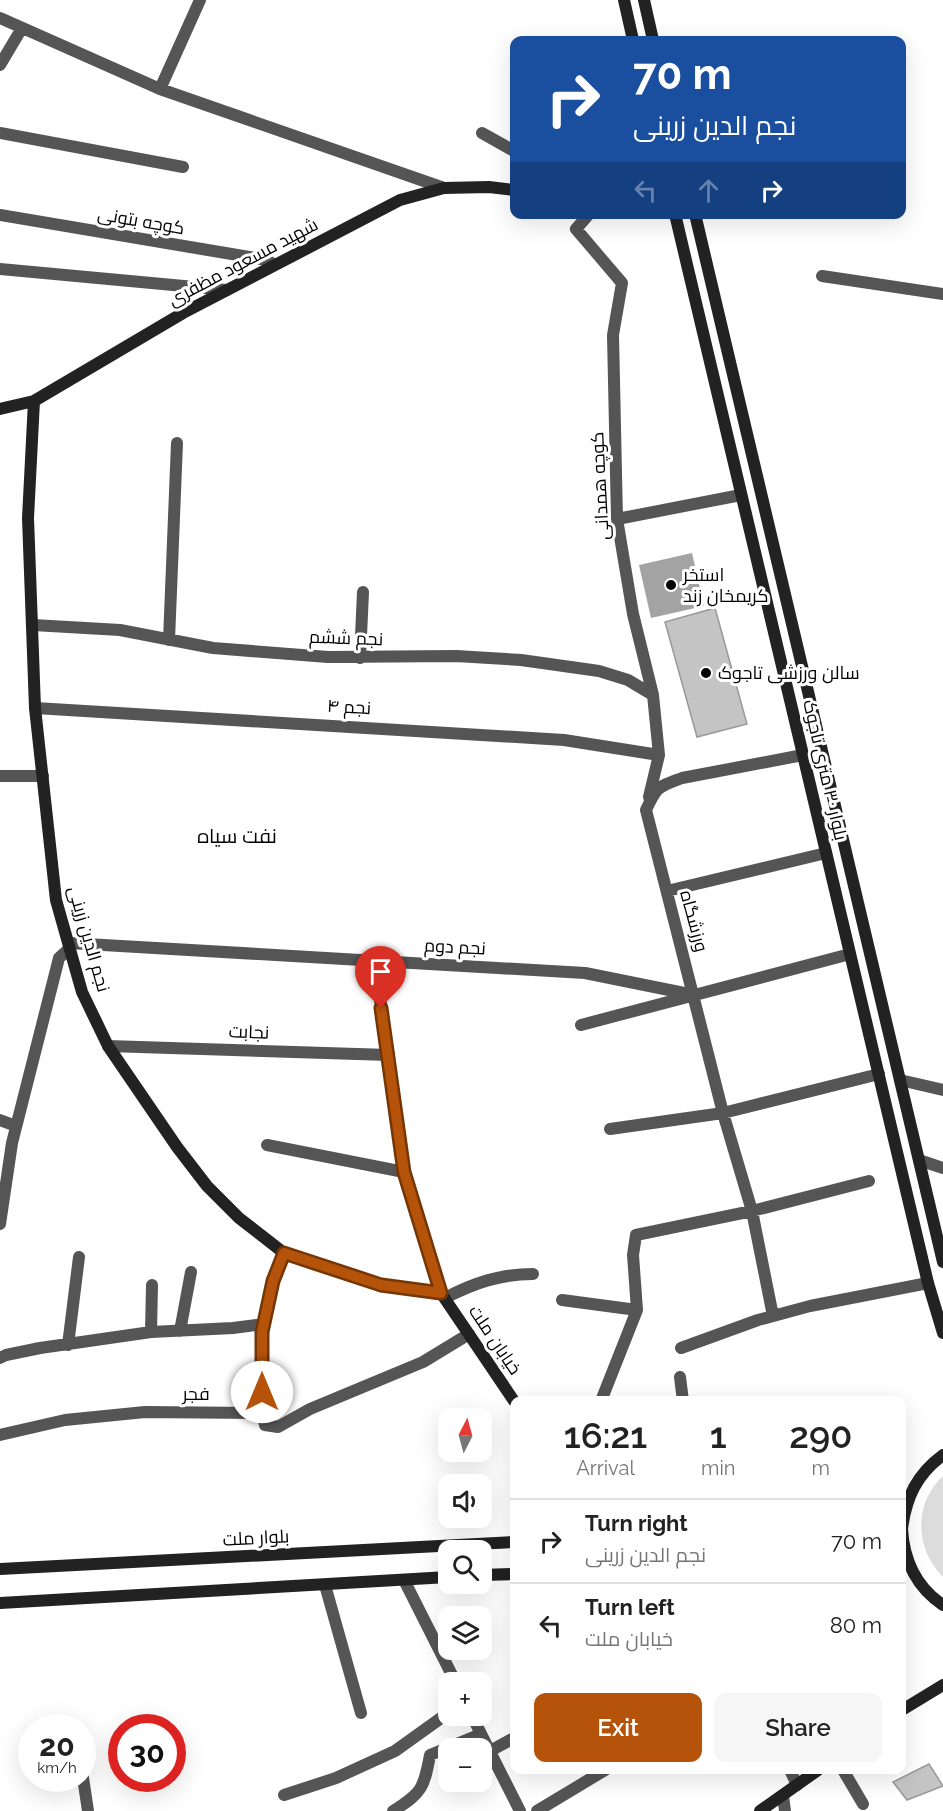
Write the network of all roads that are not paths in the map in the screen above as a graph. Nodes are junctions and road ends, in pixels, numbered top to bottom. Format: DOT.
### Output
graph roads {
  1 [pos="200,0"];
  2 [pos="624,0"];
  3 [pos="644,0"];
  4 [pos="0,18"];
  5 [pos="22,28"];
  6 [pos="632,36"];
  7 [pos="652,36"];
  8 [pos="0,65"];
  9 [pos="159,89"];
  10 [pos="482,132"];
  11 [pos="0,133"];
  12 [pos="510,150"];
  13 [pos="183,166"];
  14 [pos="444,188"];
  15 [pos="510,190"];
  16 [pos="0,215"];
  17 [pos="585,219"];
  18 [pos="676,219"];
  19 [pos="696,219"];
  20 [pos="274,265"];
  21 [pos="0,269"];
  22 [pos="822,276"];
  23 [pos="227,290"];
  24 [pos="943,294"];
  25 [pos="34,401"];
  26 [pos="0,409"];
  27 [pos="177,443"];
  28 [pos="741,495"];
  29 [pos="617,519"];
  30 [pos="363,592"];
  31 [pos="33,626"];
  32 [pos="169,639"];
  33 [pos="360,658"];
  34 [pos="653,695"];
  35 [pos="35,708"];
  36 [pos="659,755"];
  37 [pos="803,755"];
  38 [pos="0,776"];
  39 [pos="43,776"];
  40 [pos="646,810"];
  41 [pos="826,853"];
  42 [pos="667,891"];
  43 [pos="69,946"];
  44 [pos="850,954"];
  45 [pos="378,984"];
  46 [pos="694,995"];
  47 [pos="581,1025"];
  48 [pos="108,1046"];
  49 [pos="389,1055"];
  50 [pos="879,1074"];
  51 [pos="900,1080"];
  52 [pos="943,1090"];
  53 [pos="723,1113"];
  54 [pos="0,1120"];
  55 [pos="16,1126"];
  56 [pos="610,1130"];
  57 [pos="267,1145"];
  58 [pos="919,1160"];
  59 [pos="943,1168"];
  60 [pos="404,1172"];
  61 [pos="3,1180"];
  62 [pos="869,1181"];
  63 [pos="752,1211"];
  64 [pos="0,1224"];
  65 [pos="284,1253"];
  66 [pos="80,1257"];
  67 [pos="943,1262"];
  68 [pos="191,1272"];
  69 [pos="533,1274"];
  70 [pos="928,1283"];
  71 [pos="152,1285"];
  72 [pos="443,1295"];
  73 [pos="562,1300"];
  74 [pos="637,1310"];
  75 [pos="773,1316"];
  76 [pos="264,1324"];
  77 [pos="180,1330"];
  78 [pos="151,1332"];
  79 [pos="943,1333"];
  80 [pos="469,1334"];
  81 [pos="68,1345"];
  82 [pos="681,1348"];
  83 [pos="0,1358"];
  84 [pos="680,1377"];
  85 [pos="511,1396"];
  86 [pos="604,1396"];
  87 [pos="682,1396"];
  88 [pos="262,1413"];
  89 [pos="0,1435"];
  90 [pos="943,1455"];
  91 [pos="906,1494"];
  92 [pos="510,1542"];
  93 [pos="906,1557"];
  94 [pos="0,1569"];
  95 [pos="510,1574"];
  96 [pos="492,1575"];
  97 [pos="906,1576"];
  98 [pos="438,1578"];
  99 [pos="404,1580"];
  100 [pos="917,1581"];
  101 [pos="325,1585"];
  102 [pos="0,1603"];
  103 [pos="943,1605"];
  104 [pos="450,1672"];
  105 [pos="943,1685"];
  106 [pos="906,1708"];
  107 [pos="361,1713"];
  108 [pos="438,1720"];
  109 [pos="477,1726"];
  110 [pos="481,1734"];
  111 [pos="483,1738"];
  112 [pos="510,1740"];
  113 [pos="492,1750"];
  114 [pos="492,1755"];
  115 [pos="598,1774"];
  116 [pos="792,1774"];
  117 [pos="812,1774"];
  118 [pos="845,1774"];
  119 [pos="797,1785"];
  120 [pos="85,1792"];
  121 [pos="284,1795"];
  122 [pos="783,1796"];
  123 [pos="863,1804"];
  124 [pos="88,1811"];
  125 [pos="393,1811"];
  126 [pos="520,1811"];
  127 [pos="537,1811"];
  128 [pos="760,1811"];
  129 [pos="785,1811"];
  1 -- 9 [label="street"];
  2 -- 6 [label="main road"];
  3 -- 7 [label="main road"];
  4 -- 5 [label="street"];
  5 -- 8 [label="street"];
  5 -- 9 [label="street"];
  9 -- 14 [label="street"];
  10 -- 12 [label="street"];
  11 -- 13 [label="street"];
  14 -- 15 [label="main road, شهید مسعود مظفری"];
  14 -- 20 [label="main road, شهید مسعود مظفری"];
  16 -- 20 [label="street, کوچه بتونی"];
  17 -- 29 [label="street, کوچه همدانی"];
  18 -- 28 [label="main road, بلوار ۳۰ متری تاجوک"];
  19 -- 51 [label="main road, بلوار ۳۰ متری تاجوک"];
  20 -- 23 [label="main road, شهید مسعود مظفری"];
  21 -- 23 [label="street"];
  22 -- 24 [label="street"];
  23 -- 25 [label="main road, شهید مسعود مظفری"];
  25 -- 26 [label="main road, شهید مسعود مظفری"];
  25 -- 31 [label="main road, نجم الدین زرینی"];
  27 -- 32 [label="street"];
  28 -- 29 [label="street"];
  28 -- 37 [label="main road, بلوار ۳۰ متری تاجوک"];
  29 -- 34 [label="street, کوچه همدانی"];
  30 -- 33 [label="street"];
  31 -- 32 [label="street, نجم ششم"];
  31 -- 35 [label="main road, نجم الدین زرینی"];
  32 -- 33 [label="street, نجم ششم"];
  33 -- 34 [label="street, نجم ششم"];
  34 -- 36 [label="street, کوچه همدانی"];
  35 -- 36 [label="street, نجم ۴"];
  35 -- 39 [label="main road, نجم الدین زرینی"];
  36 -- 40 [label="street, کوچه همدانی"];
  37 -- 40 [label="street"];
  37 -- 41 [label="main road, بلوار ۳۰ متری تاجوک"];
  38 -- 39 [label="street"];
  39 -- 43 [label="main road, نجم الدین زرینی"];
  40 -- 42 [label="street, ورزشگاه"];
  41 -- 42 [label="street"];
  41 -- 44 [label="main road, بلوار ۳۰ متری تاجوک"];
  42 -- 46 [label="street, ورزشگاه"];
  43 -- 46 [label="street, نجم دوم"];
  43 -- 48 [label="main road, نجم الدین زرینی"];
  43 -- 55 [label="street"];
  44 -- 46 [label="street"];
  44 -- 50 [label="main road, بلوار ۳۰ متری تاجوک"];
  45 -- 49 [label="main road, خیابان ملت"];
  46 -- 47 [label="street"];
  46 -- 53 [label="street, ورزشگاه"];
  48 -- 49 [label="street, نجابت"];
  48 -- 65 [label="main road, نجم الدین زرینی"];
  49 -- 60 [label="main road, خیابان ملت"];
  50 -- 53 [label="street"];
  50 -- 70 [label="main road, بلوار ۳۰ متری تاجوک"];
  51 -- 52 [label="street"];
  51 -- 58 [label="main road, بلوار ۳۰ متری تاجوک"];
  53 -- 56 [label="street"];
  53 -- 63 [label="street, ورزشگاه"];
  54 -- 55 [label="street"];
  55 -- 61 [label="street"];
  57 -- 60 [label="street"];
  58 -- 59 [label="street"];
  58 -- 67 [label="main road, بلوار ۳۰ متری تاجوک"];
  60 -- 72 [label="main road, خیابان ملت"];
  61 -- 64 [label="street"];
  62 -- 63 [label="street"];
  63 -- 74 [label="street"];
  63 -- 75 [label="street, ورزشگاه"];
  65 -- 72 [label="main road, نجم الدین زرینی"];
  65 -- 76 [label="street"];
  66 -- 81 [label="street"];
  68 -- 77 [label="street"];
  69 -- 72 [label="street"];
  70 -- 75 [label="street"];
  70 -- 79 [label="main road, بلوار ۳۰ متری تاجوک"];
  71 -- 78 [label="street"];
  72 -- 80 [label="main road, خیابان ملت"];
  73 -- 74 [label="street"];
  74 -- 86 [label="street"];
  75 -- 82 [label="street"];
  76 -- 77 [label="street"];
  76 -- 88 [label="street"];
  77 -- 78 [label="street"];
  78 -- 81 [label="street"];
  80 -- 85 [label="main road, خیابان ملت"];
  80 -- 88 [label="street"];
  81 -- 83 [label="street"];
  84 -- 87 [label="street"];
  88 -- 89 [label="street, فجر"];
  90 -- 91 [label="main road"];
  92 -- 94 [label="main road, بلوار ملت"];
  93 -- 100 [label="main road"];
  95 -- 96 [label="main road"];
  97 -- 100 [label="main road"];
  98 -- 99 [label="main road"];
  99 -- 101 [label="main road"];
  99 -- 104 [label="street"];
  100 -- 103 [label="main road"];
  101 -- 102 [label="main road"];
  101 -- 107 [label="street"];
  105 -- 106 [label="main road"];
  108 -- 121 [label="street"];
  109 -- 110 [label="street"];
  110 -- 111 [label="street"];
  110 -- 125 [label="street"];
  112 -- 113 [label="street"];
  114 -- 126 [label="street"];
  115 -- 127 [label="street"];
  116 -- 119 [label="street"];
  117 -- 119 [label="main road"];
  118 -- 123 [label="street"];
  119 -- 122 [label="main road"];
  120 -- 124 [label="street"];
  122 -- 128 [label="main road"];
  122 -- 129 [label="street"];
}
